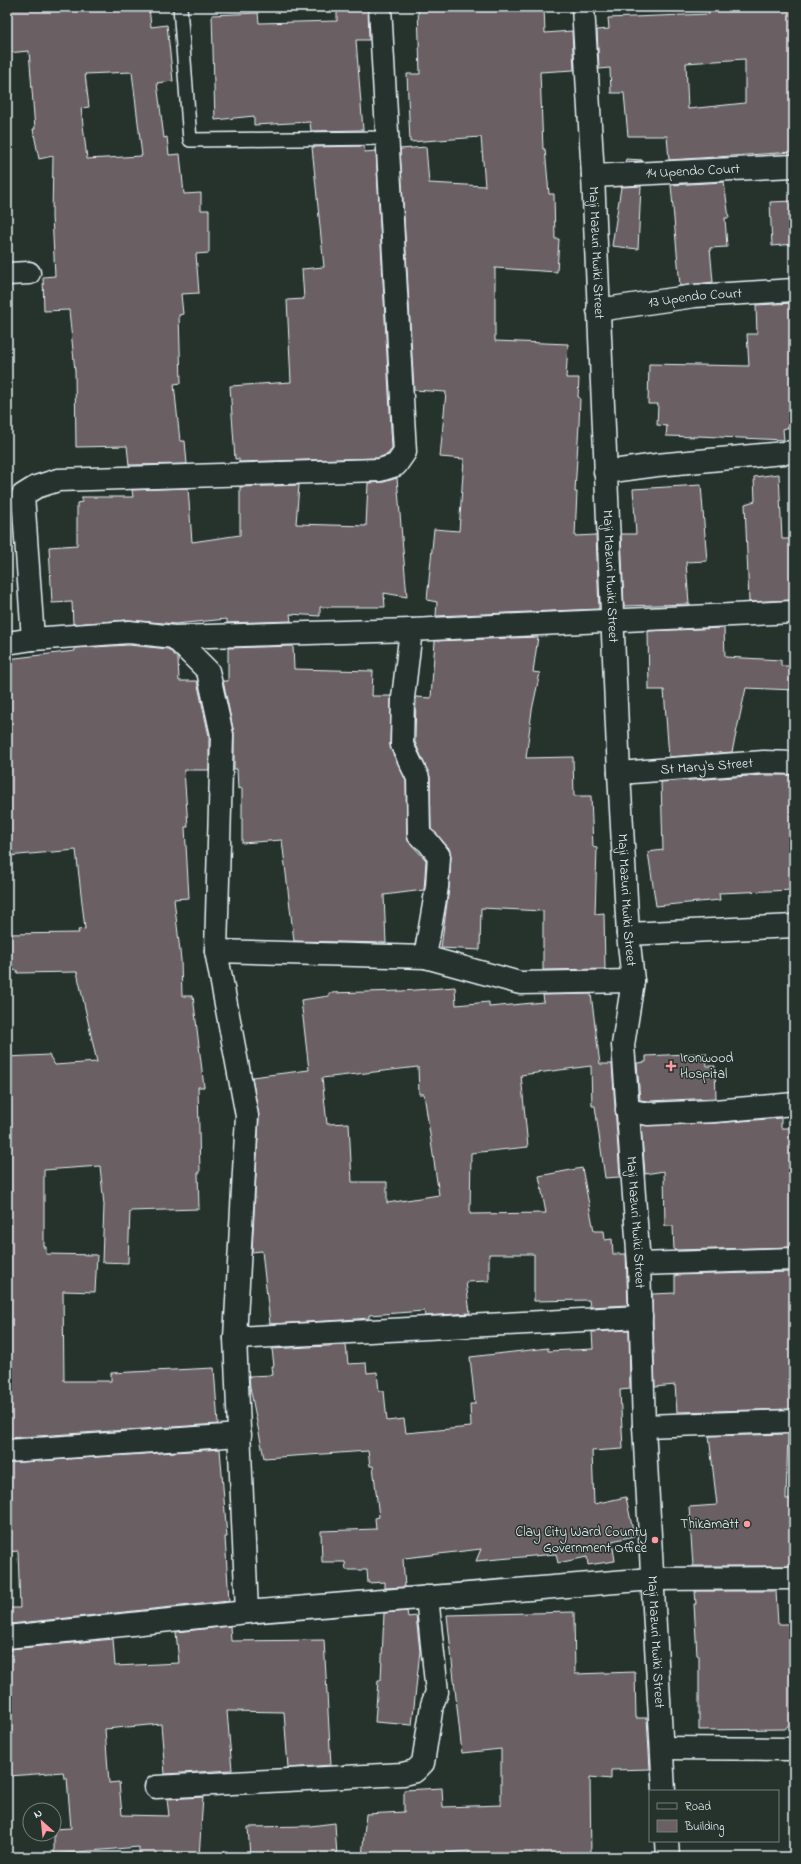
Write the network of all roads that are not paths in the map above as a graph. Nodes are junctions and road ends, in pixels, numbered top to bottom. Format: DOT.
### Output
graph roads {
  1 [pos="180,7"];
  2 [pos="380,7"];
  3 [pos="583,7"];
  4 [pos="389,138"];
  5 [pos="794,166"];
  6 [pos="593,176"];
  7 [pos="29,273"];
  8 [pos="7,274"];
  9 [pos="794,290"];
  10 [pos="598,310"];
  11 [pos="794,452"];
  12 [pos="605,472"];
  13 [pos="15,496"];
  14 [pos="794,612"];
  15 [pos="612,622"];
  16 [pos="411,630"];
  17 [pos="174,637"];
  18 [pos="33,639"];
  19 [pos="7,643"];
  20 [pos="794,763"];
  21 [pos="619,772"];
  22 [pos="794,926"];
  23 [pos="628,934"];
  24 [pos="216,951"];
  25 [pos="425,957"];
  26 [pos="633,980"];
  27 [pos="794,1104"];
  28 [pos="627,1110"];
  29 [pos="794,1260"];
  30 [pos="639,1264"];
  31 [pos="640,1317"];
  32 [pos="235,1338"];
  33 [pos="794,1421"];
  34 [pos="644,1426"];
  35 [pos="240,1435"];
  36 [pos="7,1451"];
  37 [pos="794,1578"];
  38 [pos="652,1579"];
  39 [pos="427,1597"];
  40 [pos="247,1612"];
  41 [pos="7,1637"];
  42 [pos="662,1748"];
  43 [pos="794,1749"];
  44 [pos="156,1787"];
  45 [pos="664,1790"];
  46 [pos="667,1842"];
  47 [pos="668,1857"];
  1 -- 4 [label="lane"];
  2 -- 4 [label="street"];
  3 -- 6 [label="street, Maji Mazuri Mwiki Street"];
  4 -- 13 [label="street"];
  5 -- 6 [label="street, 14 Upendo Court"];
  6 -- 10 [label="street, Maji Mazuri Mwiki Street"];
  7 -- 8 [label="street"];
  9 -- 10 [label="street, 13 Upendo Court"];
  10 -- 12 [label="street, Maji Mazuri Mwiki Street"];
  11 -- 12 [label="street"];
  12 -- 15 [label="street, Maji Mazuri Mwiki Street"];
  13 -- 18 [label="street"];
  14 -- 15 [label="street"];
  15 -- 16 [label="street"];
  15 -- 21 [label="street, Maji Mazuri Mwiki Street"];
  16 -- 17 [label="street"];
  16 -- 25 [label="street"];
  17 -- 18 [label="street"];
  17 -- 24 [label="street"];
  18 -- 19 [label="street"];
  20 -- 21 [label="street, St Mary's Street"];
  21 -- 23 [label="street, Maji Mazuri Mwiki Street"];
  22 -- 23 [label="street"];
  23 -- 26 [label="street, Maji Mazuri Mwiki Street"];
  24 -- 25 [label="street"];
  24 -- 32 [label="street"];
  25 -- 26 [label="street"];
  26 -- 28 [label="street, Maji Mazuri Mwiki Street"];
  27 -- 28 [label="street"];
  28 -- 30 [label="street, Maji Mazuri Mwiki Street"];
  29 -- 30 [label="street"];
  30 -- 31 [label="street, Maji Mazuri Mwiki Street"];
  31 -- 32 [label="street"];
  31 -- 34 [label="street, Maji Mazuri Mwiki Street"];
  32 -- 35 [label="street"];
  33 -- 34 [label="street"];
  34 -- 38 [label="street, Maji Mazuri Mwiki Street"];
  35 -- 36 [label="street"];
  35 -- 40 [label="street"];
  37 -- 38 [label="street"];
  38 -- 39 [label="street"];
  38 -- 42 [label="street, Maji Mazuri Mwiki Street"];
  39 -- 40 [label="street"];
  39 -- 44 [label="street"];
  40 -- 41 [label="street"];
  42 -- 43 [label="street"];
  42 -- 45 [label="street, Maji Mazuri Mwiki Street"];
  46 -- 47 [label="street"];
}
